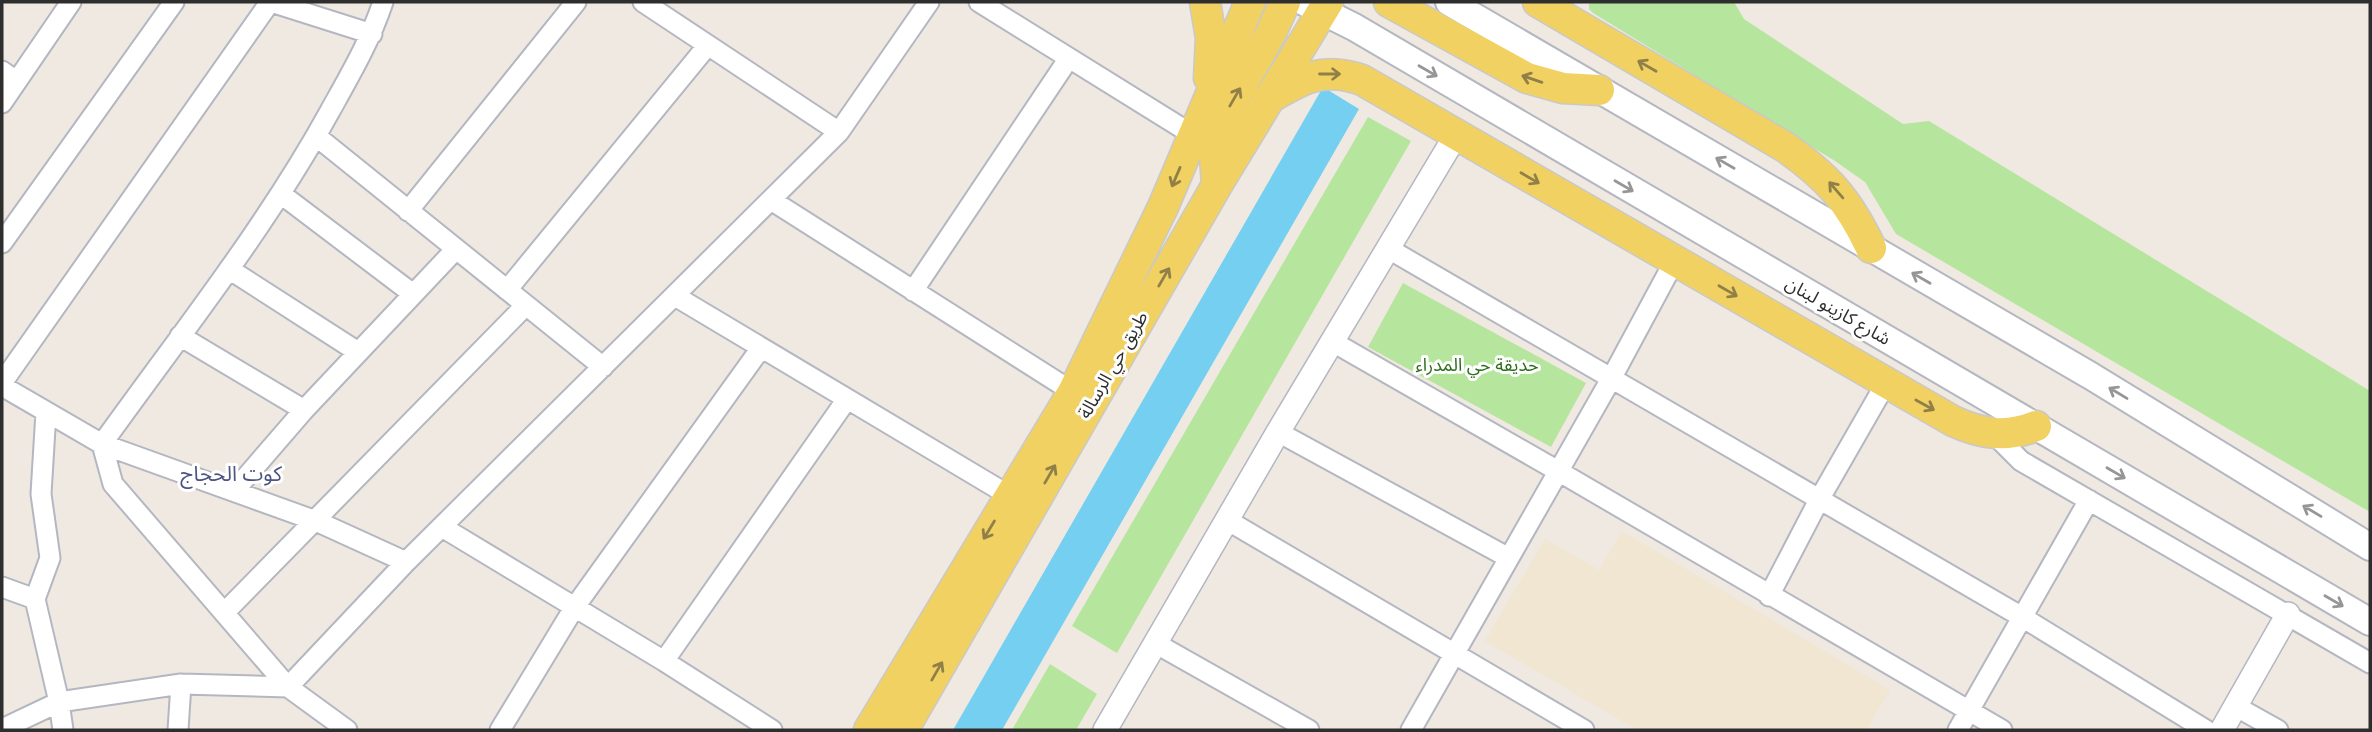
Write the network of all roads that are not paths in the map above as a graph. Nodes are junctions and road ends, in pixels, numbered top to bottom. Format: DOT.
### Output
graph roads {
  1 [pos="71,2"];
  2 [pos="174,2"];
  3 [pos="270,2"];
  4 [pos="383,2"];
  5 [pos="576,2"];
  6 [pos="643,2"];
  7 [pos="929,2"];
  8 [pos="979,2"];
  9 [pos="1205,2"];
  10 [pos="1250,2"];
  11 [pos="1284,2"];
  12 [pos="1389,2"];
  13 [pos="1449,2"];
  14 [pos="1318,4"];
  15 [pos="1554,6"];
  16 [pos="372,34"];
  17 [pos="708,45"];
  18 [pos="1069,58"];
  19 [pos="9,76"];
  20 [pos="1599,90"];
  21 [pos="1268,99"];
  22 [pos="2,103"];
  23 [pos="1198,123"];
  24 [pos="839,132"];
  25 [pos="1456,135"];
  26 [pos="316,136"];
  27 [pos="1217,185"];
  28 [pos="281,194"];
  29 [pos="771,200"];
  30 [pos="408,211"];
  31 [pos="2,243"];
  32 [pos="456,248"];
  33 [pos="1871,248"];
  34 [pos="1389,249"];
  35 [pos="1675,260"];
  36 [pos="229,269"];
  37 [pos="507,290"];
  38 [pos="913,290"];
  39 [pos="413,294"];
  40 [pos="675,296"];
  41 [pos="526,305"];
  42 [pos="180,336"];
  43 [pos="1333,342"];
  44 [pos="761,348"];
  45 [pos="358,352"];
  46 [pos="603,367"];
  47 [pos="1611,379"];
  48 [pos="1886,383"];
  49 [pos="2,384"];
  50 [pos="1073,392"];
  51 [pos="847,399"];
  52 [pos="304,410"];
  53 [pos="46,412"];
  54 [pos="2036,426"];
  55 [pos="1278,432"];
  56 [pos="1994,434"];
  57 [pos="103,444"];
  58 [pos="1558,471"];
  59 [pos="234,491"];
  60 [pos="1010,496"];
  61 [pos="1820,498"];
  62 [pos="2089,500"];
  63 [pos="1227,520"];
  64 [pos="316,521"];
  65 [pos="443,527"];
  66 [pos="2370,547"];
  67 [pos="1509,558"];
  68 [pos="406,562"];
  69 [pos="2,587"];
  70 [pos="1769,596"];
  71 [pos="35,599"];
  72 [pos="574,608"];
  73 [pos="224,613"];
  74 [pos="2288,614"];
  75 [pos="2022,617"];
  76 [pos="2370,622"];
  77 [pos="1155,643"];
  78 [pos="1454,654"];
  79 [pos="664,661"];
  80 [pos="2370,663"];
  81 [pos="181,684"];
  82 [pos="288,687"];
  83 [pos="59,702"];
  84 [pos="2235,706"];
  85 [pos="1969,711"];
  86 [pos="7,728"];
  87 [pos="63,730"];
  88 [pos="178,730"];
  89 [pos="346,730"];
  90 [pos="500,730"];
  91 [pos="772,730"];
  92 [pos="869,730"];
  93 [pos="903,730"];
  94 [pos="1105,730"];
  95 [pos="1309,730"];
  96 [pos="1410,730"];
  97 [pos="1584,730"];
  98 [pos="1958,730"];
  99 [pos="2001,730"];
  100 [pos="2206,730"];
  101 [pos="2222,730"];
  102 [pos="2278,730"];
  1 -- 19 [label="street"];
  2 -- 31 [label="street"];
  3 -- 16 [label="street"];
  3 -- 49 [label="street"];
  4 -- 16 [label="street"];
  5 -- 30 [label="street"];
  6 -- 17 [label="street"];
  7 -- 24 [label="street"];
  8 -- 18 [label="street"];
  9 -- 23 [label="main road"];
  10 -- 23 [label="main road, طريق حي الرسالة"];
  27 -- 11 [label="main road, one-way"];
  20 -- 12 [label="main road, one-way"];
  13 -- 20 [label="main road"];
  14 -- 21 [label="main road, طريق حي الرسالة"];
  14 -- 54 [label="main road, شارع كازينو لبنان, one-way"];
  33 -- 15 [label="main road, one-way"];
  16 -- 26 [label="street"];
  17 -- 24 [label="street"];
  17 -- 37 [label="street"];
  18 -- 23 [label="street"];
  18 -- 38 [label="street"];
  19 -- 22 [label="street"];
  33 -- 20 [label="main road, one-way"];
  21 -- 25 [label="main road, one-way"];
  21 -- 27 [label="main road, طريق حي الرسالة"];
  23 -- 50 [label="main road, طريق حي الرسالة, one-way"];
  24 -- 29 [label="street"];
  25 -- 34 [label="street"];
  25 -- 35 [label="main road, one-way"];
  26 -- 28 [label="street"];
  26 -- 30 [label="street"];
  93 -- 27 [label="main road, طريق حي الرسالة, one-way"];
  28 -- 36 [label="street"];
  28 -- 39 [label="street"];
  29 -- 38 [label="street"];
  29 -- 40 [label="street"];
  30 -- 32 [label="street"];
  32 -- 37 [label="street"];
  32 -- 39 [label="street"];
  66 -- 33 [label="main road, one-way"];
  34 -- 43 [label="street"];
  34 -- 47 [label="street"];
  35 -- 47 [label="street"];
  35 -- 48 [label="main road, one-way"];
  36 -- 42 [label="street"];
  36 -- 45 [label="street"];
  37 -- 41 [label="street"];
  38 -- 50 [label="street"];
  39 -- 45 [label="street"];
  40 -- 44 [label="street"];
  40 -- 46 [label="street"];
  41 -- 46 [label="street"];
  41 -- 64 [label="street"];
  42 -- 52 [label="street"];
  42 -- 57 [label="street"];
  43 -- 55 [label="street"];
  43 -- 58 [label="street"];
  44 -- 51 [label="street"];
  44 -- 72 [label="street"];
  45 -- 52 [label="street"];
  46 -- 65 [label="street"];
  47 -- 58 [label="street"];
  47 -- 61 [label="street"];
  48 -- 56 [label="main road, one-way"];
  48 -- 61 [label="street"];
  49 -- 53 [label="street"];
  50 -- 60 [label="main road, طريق حي الرسالة"];
  51 -- 60 [label="street"];
  51 -- 79 [label="street"];
  52 -- 59 [label="street"];
  53 -- 57 [label="street"];
  53 -- 71 [label="street"];
  54 -- 56 [label="main road"];
  54 -- 76 [label="main road, شارع كازينو لبنان, one-way"];
  55 -- 63 [label="street"];
  55 -- 67 [label="street"];
  56 -- 62 [label="street"];
  57 -- 59 [label="street"];
  57 -- 73 [label="street"];
  58 -- 67 [label="street"];
  58 -- 70 [label="street"];
  59 -- 64 [label="street"];
  60 -- 92 [label="main road, طريق حي الرسالة, one-way"];
  61 -- 70 [label="street"];
  61 -- 75 [label="street"];
  62 -- 74 [label="street"];
  62 -- 75 [label="street"];
  63 -- 77 [label="street"];
  63 -- 78 [label="street"];
  64 -- 68 [label="street"];
  64 -- 73 [label="street"];
  65 -- 68 [label="street"];
  65 -- 72 [label="street"];
  67 -- 78 [label="street"];
  68 -- 82 [label="street"];
  69 -- 71 [label="street"];
  70 -- 85 [label="street"];
  71 -- 83 [label="street"];
  72 -- 79 [label="street"];
  72 -- 90 [label="street"];
  73 -- 82 [label="street"];
  74 -- 80 [label="street"];
  74 -- 84 [label="street"];
  75 -- 85 [label="street"];
  75 -- 100 [label="street"];
  77 -- 94 [label="street"];
  77 -- 95 [label="street"];
  78 -- 96 [label="street"];
  78 -- 97 [label="street"];
  79 -- 91 [label="street"];
  81 -- 82 [label="street"];
  81 -- 83 [label="street"];
  81 -- 88 [label="street"];
  82 -- 89 [label="street"];
  83 -- 86 [label="street"];
  83 -- 87 [label="street"];
  84 -- 101 [label="street"];
  84 -- 102 [label="street"];
  85 -- 98 [label="street"];
  85 -- 99 [label="street"];
}
